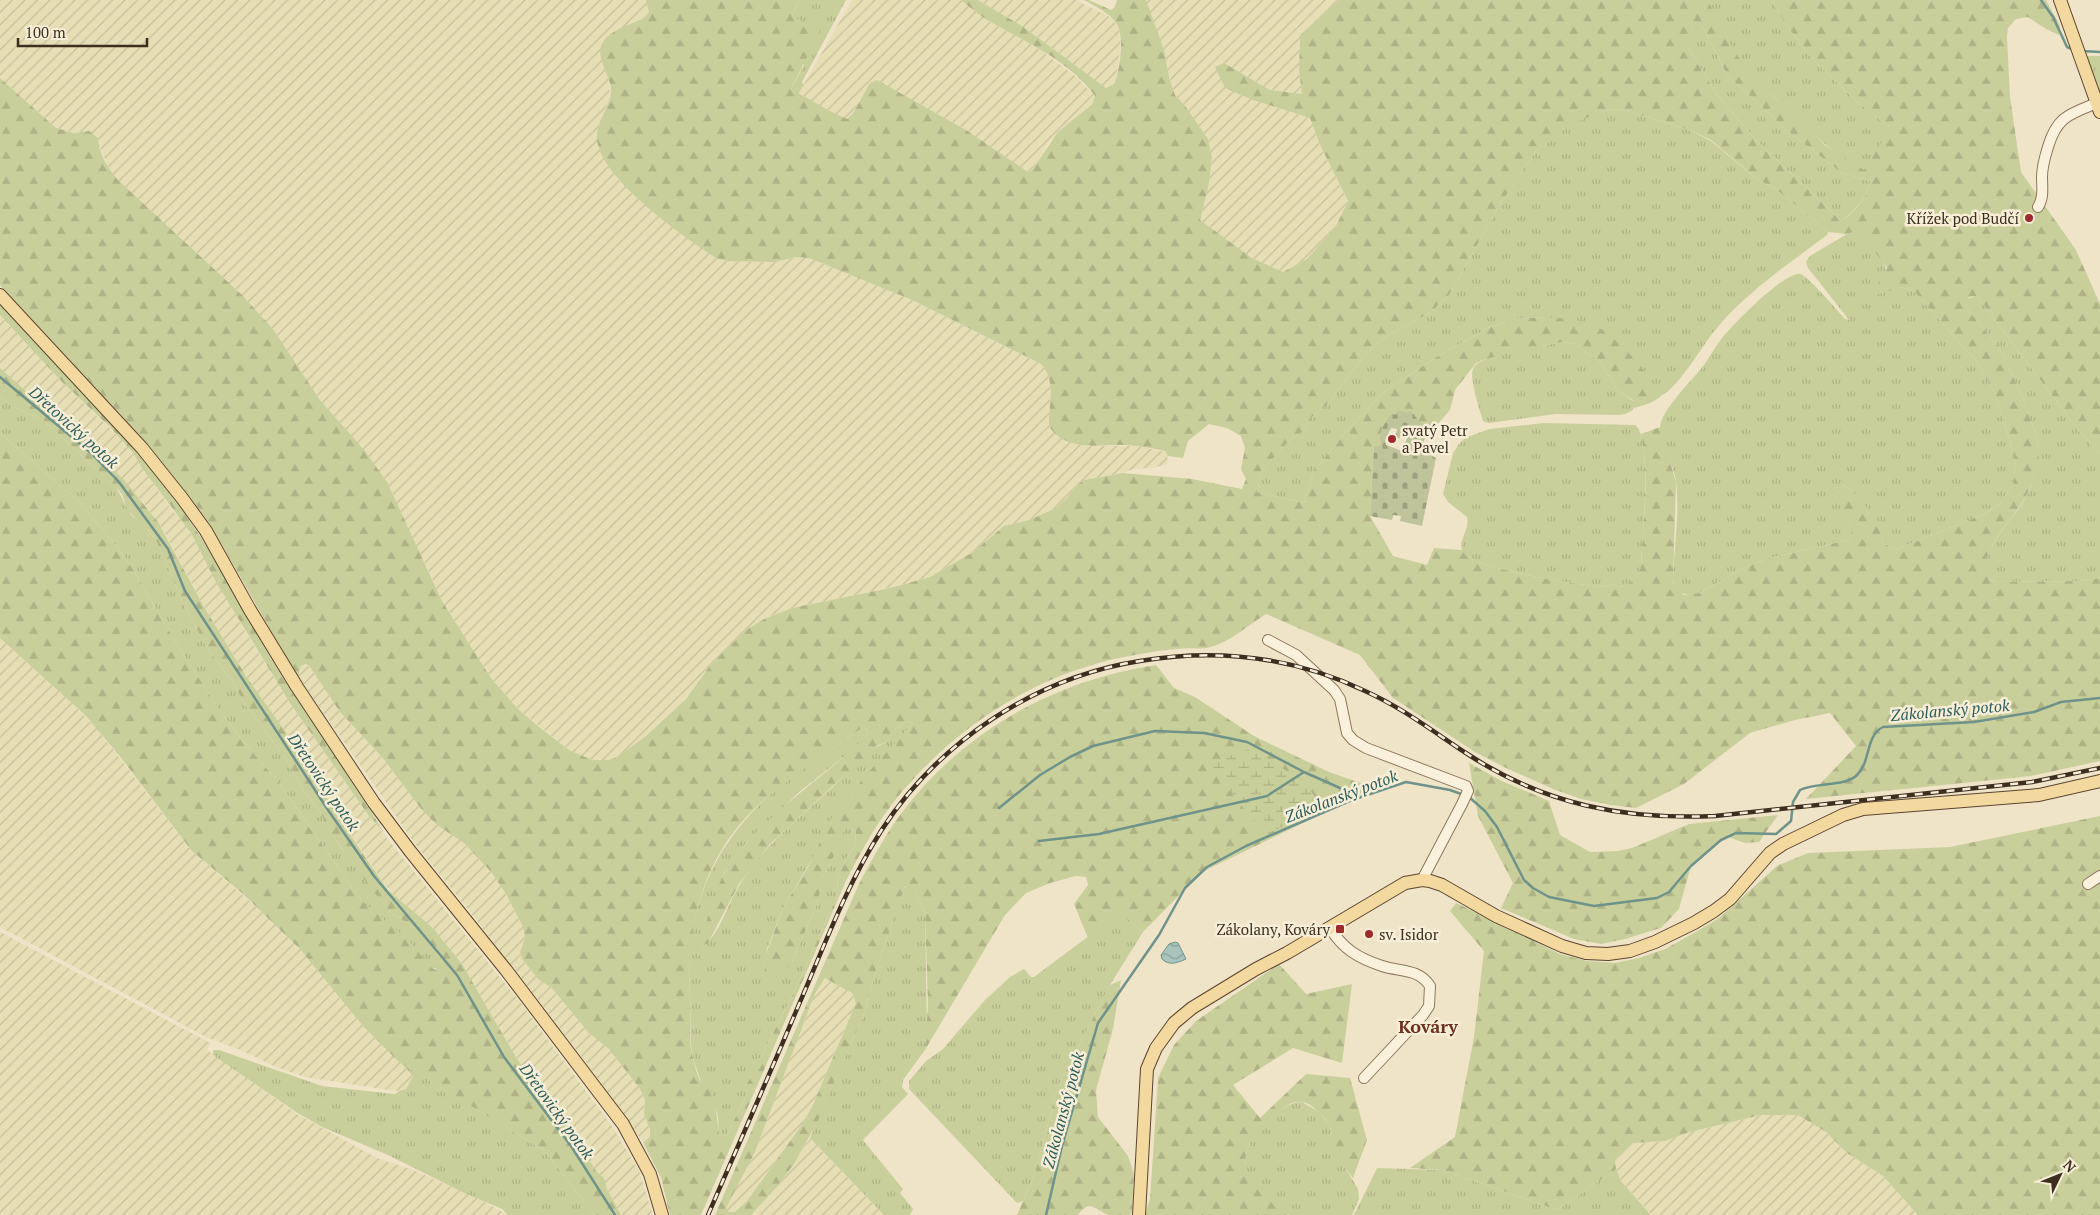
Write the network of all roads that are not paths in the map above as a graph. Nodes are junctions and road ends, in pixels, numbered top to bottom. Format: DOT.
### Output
graph roads {
  1 [pos="2060,0"];
  2 [pos="2098,107"];
  3 [pos="2038,207"];
  4 [pos="0,295"];
  5 [pos="1268,640"];
  6 [pos="2100,781"];
  7 [pos="2100,876"];
  8 [pos="1422,880"];
  9 [pos="2088,884"];
  10 [pos="1330,928"];
  11 [pos="1364,1078"];
  12 [pos="662,1215"];
  13 [pos="1139,1215"];
  1 -- 2 [label="main road"];
  2 -- 3 [label="street"];
  4 -- 12 [label="main road"];
  5 -- 8 [label="street"];
  6 -- 8 [label="main road"];
  7 -- 9 [label="street"];
  8 -- 10 [label="main road"];
  10 -- 11 [label="street"];
  10 -- 13 [label="main road"];
}
